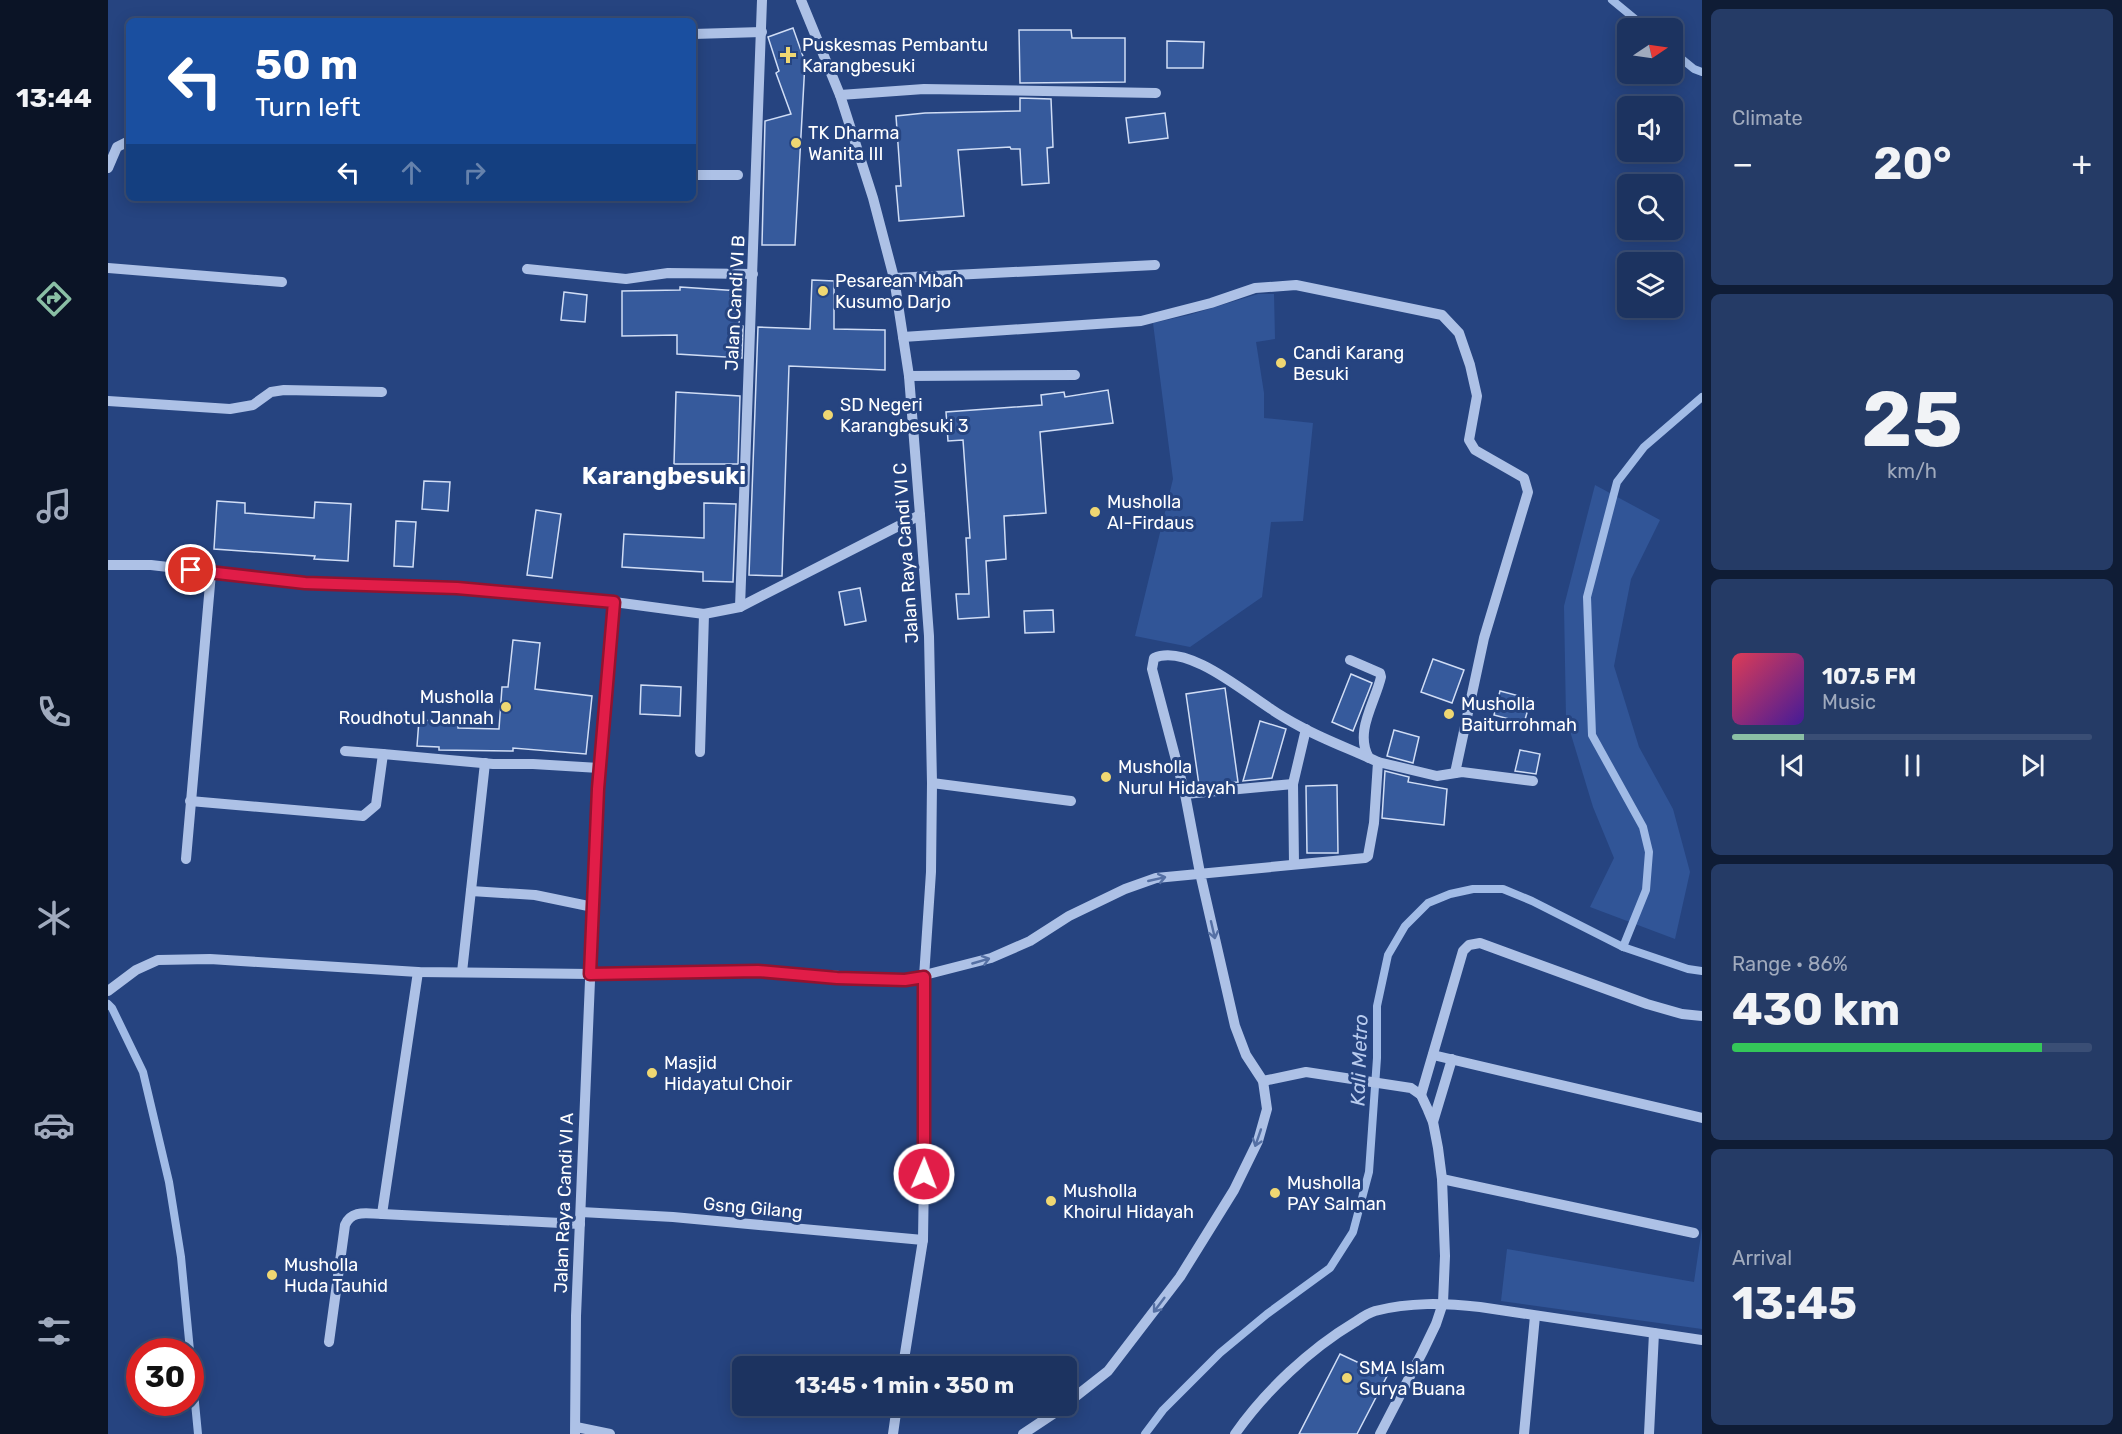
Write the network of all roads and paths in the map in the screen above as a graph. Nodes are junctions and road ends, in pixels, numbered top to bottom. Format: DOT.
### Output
graph roads {
  1 [pos="762,0"];
  2 [pos="801,0"];
  3 [pos="762,32"];
  4 [pos="696,34"];
  5 [pos="1156,93"];
  6 [pos="840,95"];
  7 [pos="126,142"];
  8 [pos="108,168"];
  9 [pos="738,174"];
  10 [pos="696,175"];
  11 [pos="1155,265"];
  12 [pos="108,268"];
  13 [pos="527,269"];
  14 [pos="753,274"];
  15 [pos="894,278"];
  16 [pos="282,282"];
  17 [pos="903,338"];
  18 [pos="1075,375"];
  19 [pos="909,376"];
  20 [pos="382,392"];
  21 [pos="108,401"];
  22 [pos="920,515"];
  23 [pos="108,565"];
  24 [pos="211,573"];
  25 [pos="614,602"];
  26 [pos="740,607"];
  27 [pos="704,614"];
  28 [pos="1350,660"];
  29 [pos="1306,729"];
  30 [pos="345,751"];
  31 [pos="700,752"];
  32 [pos="383,754"];
  33 [pos="1374,760"];
  34 [pos="485,763"];
  35 [pos="599,768"];
  36 [pos="1455,773"];
  37 [pos="1533,781"];
  38 [pos="932,783"];
  39 [pos="1293,784"];
  40 [pos="1185,794"];
  41 [pos="190,801"];
  42 [pos="1071,801"];
  43 [pos="186,859"];
  44 [pos="1294,864"];
  45 [pos="1200,873"];
  46 [pos="471,891"];
  47 [pos="593,907"];
  48 [pos="418,972"];
  49 [pos="462,972"];
  50 [pos="590,974"];
  51 [pos="924,977"];
  52 [pos="112,988"];
  53 [pos="1702,1016"];
  54 [pos="1433,1055"];
  55 [pos="1452,1059"];
  56 [pos="1263,1081"];
  57 [pos="1421,1095"];
  58 [pos="1702,1118"];
  59 [pos="1433,1122"];
  60 [pos="1442,1179"];
  61 [pos="581,1212"];
  62 [pos="382,1214"];
  63 [pos="580,1224"];
  64 [pos="1694,1233"];
  65 [pos="923,1240"];
  66 [pos="1443,1303"];
  67 [pos="1535,1316"];
  68 [pos="1654,1333"];
  69 [pos="1702,1340"];
  70 [pos="329,1342"];
  71 [pos="905,1356"];
  72 [pos="1077,1396"];
  73 [pos="896,1416"];
  74 [pos="1050,1416"];
  75 [pos="576,1431"];
  76 [pos="610,1434"];
  77 [pos="893,1434"];
  78 [pos="1023,1434"];
  79 [pos="1235,1434"];
  80 [pos="1380,1434"];
  81 [pos="1524,1434"];
  82 [pos="1649,1434"];
  1 -- 3 [label="street, Jalan Candi VI B"];
  2 -- 6 [label="street, Jalan Raya Candi VI C"];
  3 -- 4 [label="street"];
  3 -- 14 [label="street, Jalan Candi VI B"];
  5 -- 6 [label="street"];
  6 -- 15 [label="street, Jalan Raya Candi VI C"];
  7 -- 8 [label="street"];
  9 -- 10 [label="street"];
  11 -- 15 [label="street"];
  12 -- 16 [label="street"];
  13 -- 14 [label="street"];
  14 -- 26 [label="street, Jalan Candi VI B"];
  15 -- 17 [label="street, Jalan Raya Candi VI C"];
  17 -- 19 [label="street, Jalan Raya Candi VI C"];
  17 -- 36 [label="street"];
  18 -- 19 [label="street"];
  19 -- 22 [label="street, Jalan Raya Candi VI C"];
  20 -- 21 [label="street"];
  22 -- 26 [label="street"];
  22 -- 38 [label="street, Jalan Raya Candi VI C"];
  23 -- 24 [label="street"];
  24 -- 25 [label="street"];
  24 -- 41 [label="street"];
  25 -- 27 [label="street"];
  25 -- 35 [label="street, Jalan Raya Candi VI A"];
  26 -- 27 [label="street"];
  27 -- 31 [label="street"];
  28 -- 33 [label="street"];
  29 -- 33 [label="street"];
  29 -- 39 [label="street"];
  29 -- 40 [label="street"];
  30 -- 32 [label="street"];
  32 -- 34 [label="street"];
  32 -- 41 [label="street"];
  33 -- 36 [label="street"];
  33 -- 44 [label="street"];
  34 -- 35 [label="street"];
  34 -- 46 [label="street"];
  35 -- 47 [label="street, Jalan Raya Candi VI A"];
  36 -- 37 [label="street"];
  38 -- 42 [label="street"];
  38 -- 51 [label="street, Jalan Raya Candi VI C"];
  39 -- 40 [label="street"];
  39 -- 44 [label="street"];
  40 -- 45 [label="street"];
  41 -- 43 [label="street"];
  44 -- 45 [label="street"];
  51 -- 45 [label="street, one-way"];
  45 -- 56 [label="street, one-way"];
  46 -- 47 [label="street"];
  46 -- 49 [label="street"];
  47 -- 50 [label="street, Jalan Raya Candi VI A"];
  48 -- 49 [label="street"];
  48 -- 52 [label="street"];
  48 -- 62 [label="street"];
  49 -- 50 [label="street"];
  50 -- 51 [label="street"];
  50 -- 61 [label="street, Jalan Raya Candi VI A"];
  51 -- 65 [label="street, Jalan Raya Candi VI C"];
  53 -- 54 [label="street"];
  54 -- 55 [label="street"];
  54 -- 57 [label="street"];
  55 -- 58 [label="street"];
  55 -- 59 [label="street"];
  56 -- 57 [label="street"];
  56 -- 72 [label="street, one-way"];
  57 -- 59 [label="street"];
  59 -- 60 [label="street"];
  60 -- 64 [label="street"];
  60 -- 66 [label="street"];
  61 -- 63 [label="street, Jalan Raya Candi VI A"];
  61 -- 65 [label="street, Gsng Gilang"];
  62 -- 63 [label="street"];
  62 -- 70 [label="street"];
  63 -- 75 [label="street, Jalan Raya Candi VI A"];
  65 -- 71 [label="street, Jalan Raya Candi VI C"];
  66 -- 67 [label="street"];
  66 -- 79 [label="street"];
  66 -- 80 [label="street"];
  67 -- 68 [label="street"];
  67 -- 81 [label="street"];
  68 -- 69 [label="street"];
  68 -- 82 [label="street"];
  73 -- 77 [label="street"];
  74 -- 78 [label="street"];
  75 -- 76 [label="street"];
}
